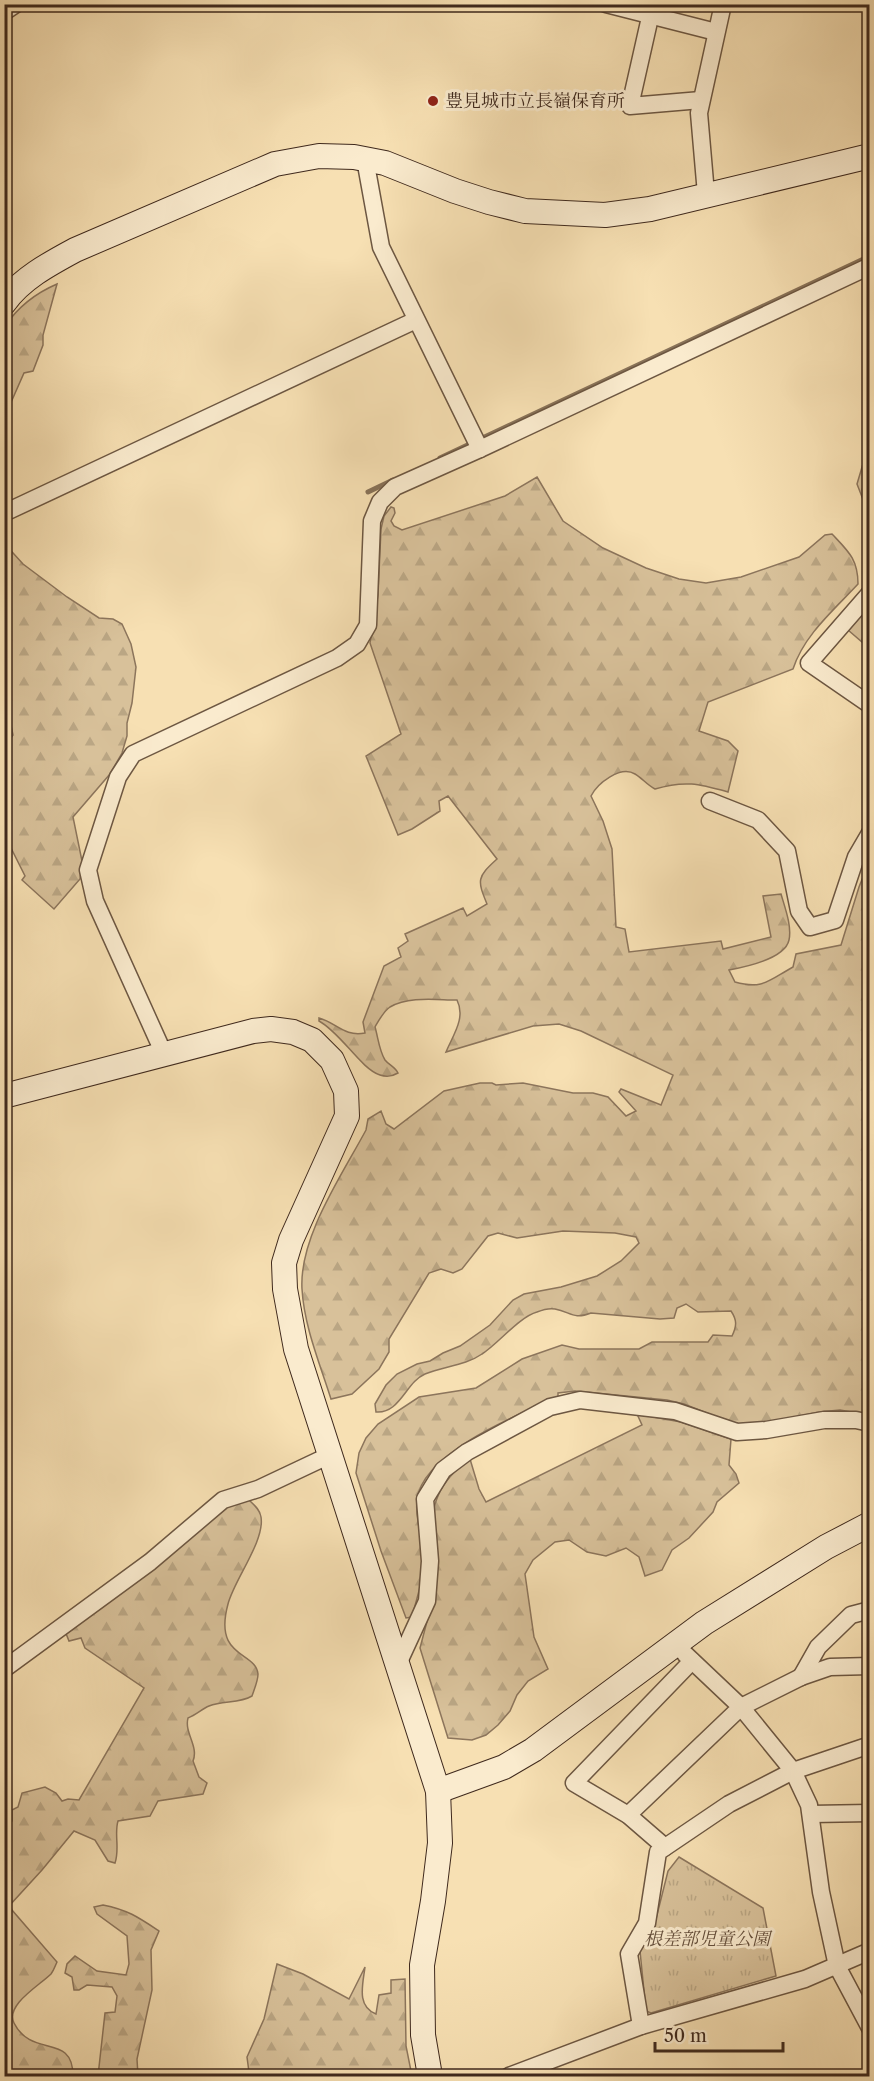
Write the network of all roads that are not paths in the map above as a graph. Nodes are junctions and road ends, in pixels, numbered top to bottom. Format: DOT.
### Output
graph roads {
  1 [pos="16,4"];
  2 [pos="606,4"];
  3 [pos="723,4"];
  4 [pos="652,10"];
  5 [pos="4,12"];
  6 [pos="716,32"];
  7 [pos="702,100"];
  8 [pos="870,156"];
  9 [pos="365,159"];
  10 [pos="706,194"];
  11 [pos="870,266"];
  12 [pos="4,303"];
  13 [pos="416,320"];
  14 [pos="480,449"];
  15 [pos="4,513"];
  16 [pos="870,593"];
  17 [pos="870,705"];
  18 [pos="710,801"];
  19 [pos="870,832"];
  20 [pos="164,1053"];
  21 [pos="4,1096"];
  22 [pos="870,1423"];
  23 [pos="330,1455"];
  24 [pos="870,1524"];
  25 [pos="870,1610"];
  26 [pos="683,1653"];
  27 [pos="398,1664"];
  28 [pos="870,1666"];
  29 [pos="4,1669"];
  30 [pos="801,1677"];
  31 [pos="741,1707"];
  32 [pos="870,1745"];
  33 [pos="793,1771"];
  34 [pos="438,1791"];
  35 [pos="870,1813"];
  36 [pos="811,1814"];
  37 [pos="628,1815"];
  38 [pos="665,1847"];
  39 [pos="870,1951"];
  40 [pos="837,1966"];
  41 [pos="641,2026"];
  42 [pos="870,2028"];
  43 [pos="430,2076"];
  44 [pos="509,2076"];
  1 -- 5 [label="street"];
  2 -- 4 [label="street"];
  3 -- 6 [label="street"];
  4 -- 6 [label="street"];
  4 -- 7 [label="street"];
  6 -- 7 [label="street"];
  7 -- 10 [label="street"];
  8 -- 10 [label="street"];
  9 -- 10 [label="street"];
  9 -- 12 [label="street"];
  9 -- 13 [label="street"];
  11 -- 14 [label="street"];
  13 -- 14 [label="street"];
  13 -- 15 [label="street"];
  14 -- 20 [label="street"];
  16 -- 17 [label="street"];
  18 -- 19 [label="street"];
  20 -- 21 [label="street"];
  20 -- 23 [label="street"];
  22 -- 27 [label="street"];
  23 -- 27 [label="street"];
  23 -- 29 [label="street"];
  24 -- 26 [label="street"];
  25 -- 30 [label="street"];
  26 -- 31 [label="street"];
  26 -- 34 [label="street"];
  26 -- 37 [label="street"];
  27 -- 34 [label="street"];
  28 -- 30 [label="street"];
  30 -- 31 [label="street"];
  31 -- 33 [label="street"];
  31 -- 37 [label="street"];
  32 -- 33 [label="street"];
  33 -- 36 [label="street"];
  33 -- 38 [label="street"];
  34 -- 43 [label="street"];
  35 -- 36 [label="street"];
  36 -- 40 [label="street"];
  37 -- 38 [label="street"];
  38 -- 41 [label="street"];
  39 -- 40 [label="street"];
  40 -- 41 [label="street"];
  40 -- 42 [label="street"];
  41 -- 44 [label="street"];
}
